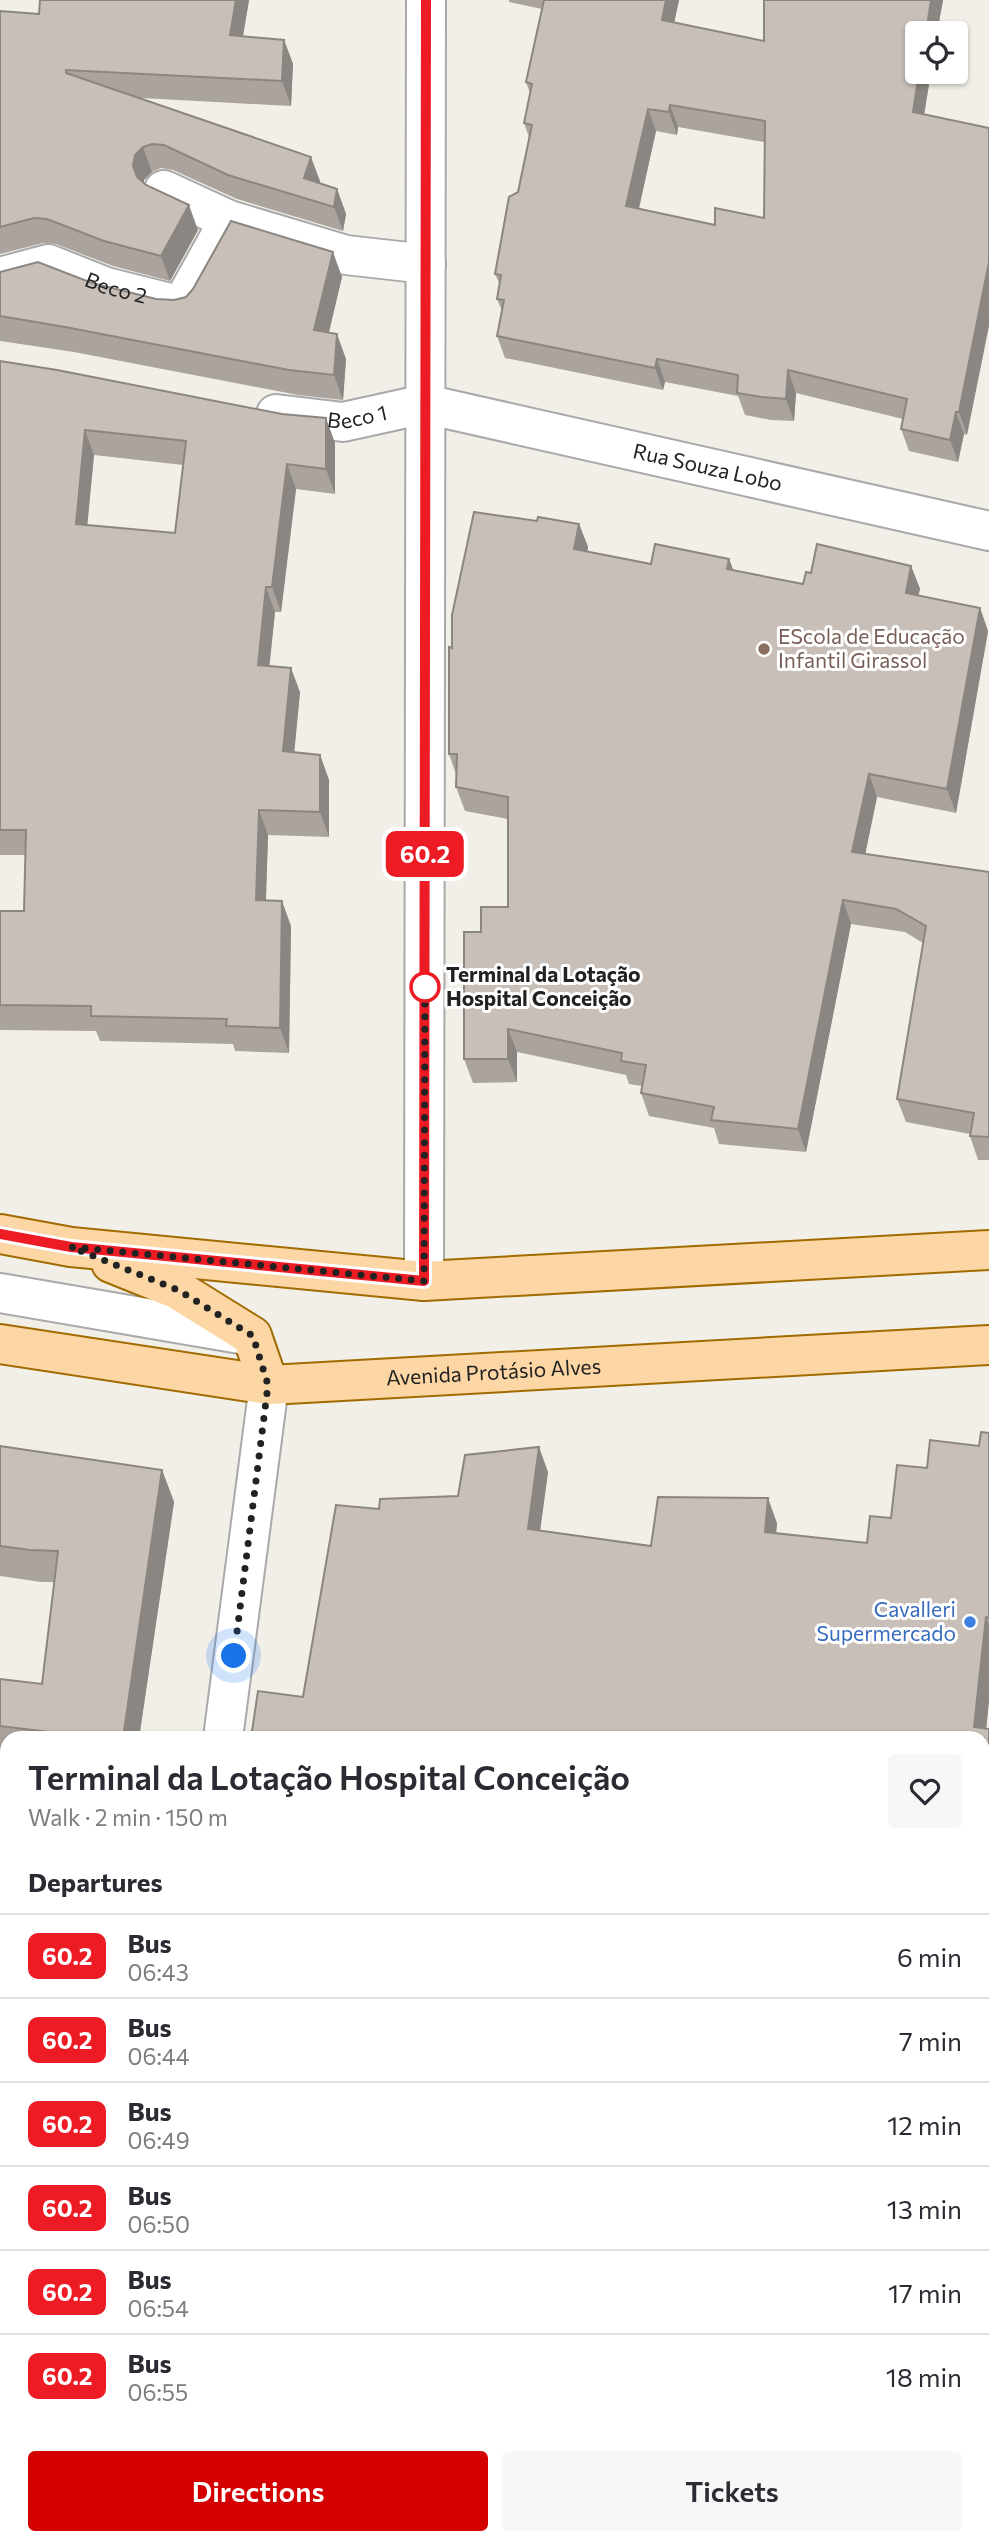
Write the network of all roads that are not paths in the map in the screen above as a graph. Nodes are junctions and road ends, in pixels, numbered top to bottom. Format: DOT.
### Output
graph roads {
  1 [pos="426,0"];
  2 [pos="164,190"];
  3 [pos="229,219"];
  4 [pos="426,264"];
  5 [pos="0,277"];
  6 [pos="425,404"];
  7 [pos="242,407"];
  8 [pos="989,531"];
  9 [pos="0,1234"];
  10 [pos="71,1247"];
  11 [pos="989,1250"];
  12 [pos="424,1281"];
  13 [pos="0,1293"];
  14 [pos="253,1336"];
  15 [pos="0,1344"];
  16 [pos="989,1345"];
  17 [pos="268,1385"];
  18 [pos="224,1731"];
  1 -- 4 [label="street"];
  2 -- 3 [label="street"];
  3 -- 4 [label="street"];
  3 -- 5 [label="street, Beco 2"];
  4 -- 6 [label="street"];
  6 -- 7 [label="street, Beco 1"];
  6 -- 8 [label="street, Rua Souza Lobo"];
  6 -- 12 [label="street"];
  9 -- 10 [label="main road"];
  10 -- 12 [label="main road"];
  10 -- 14 [label="main road"];
  11 -- 12 [label="main road"];
  13 -- 14 [label="street"];
  14 -- 17 [label="main road"];
  15 -- 17 [label="main road, Avenida Protásio Alves"];
  16 -- 17 [label="main road, Avenida Protásio Alves"];
  17 -- 18 [label="street"];
}
